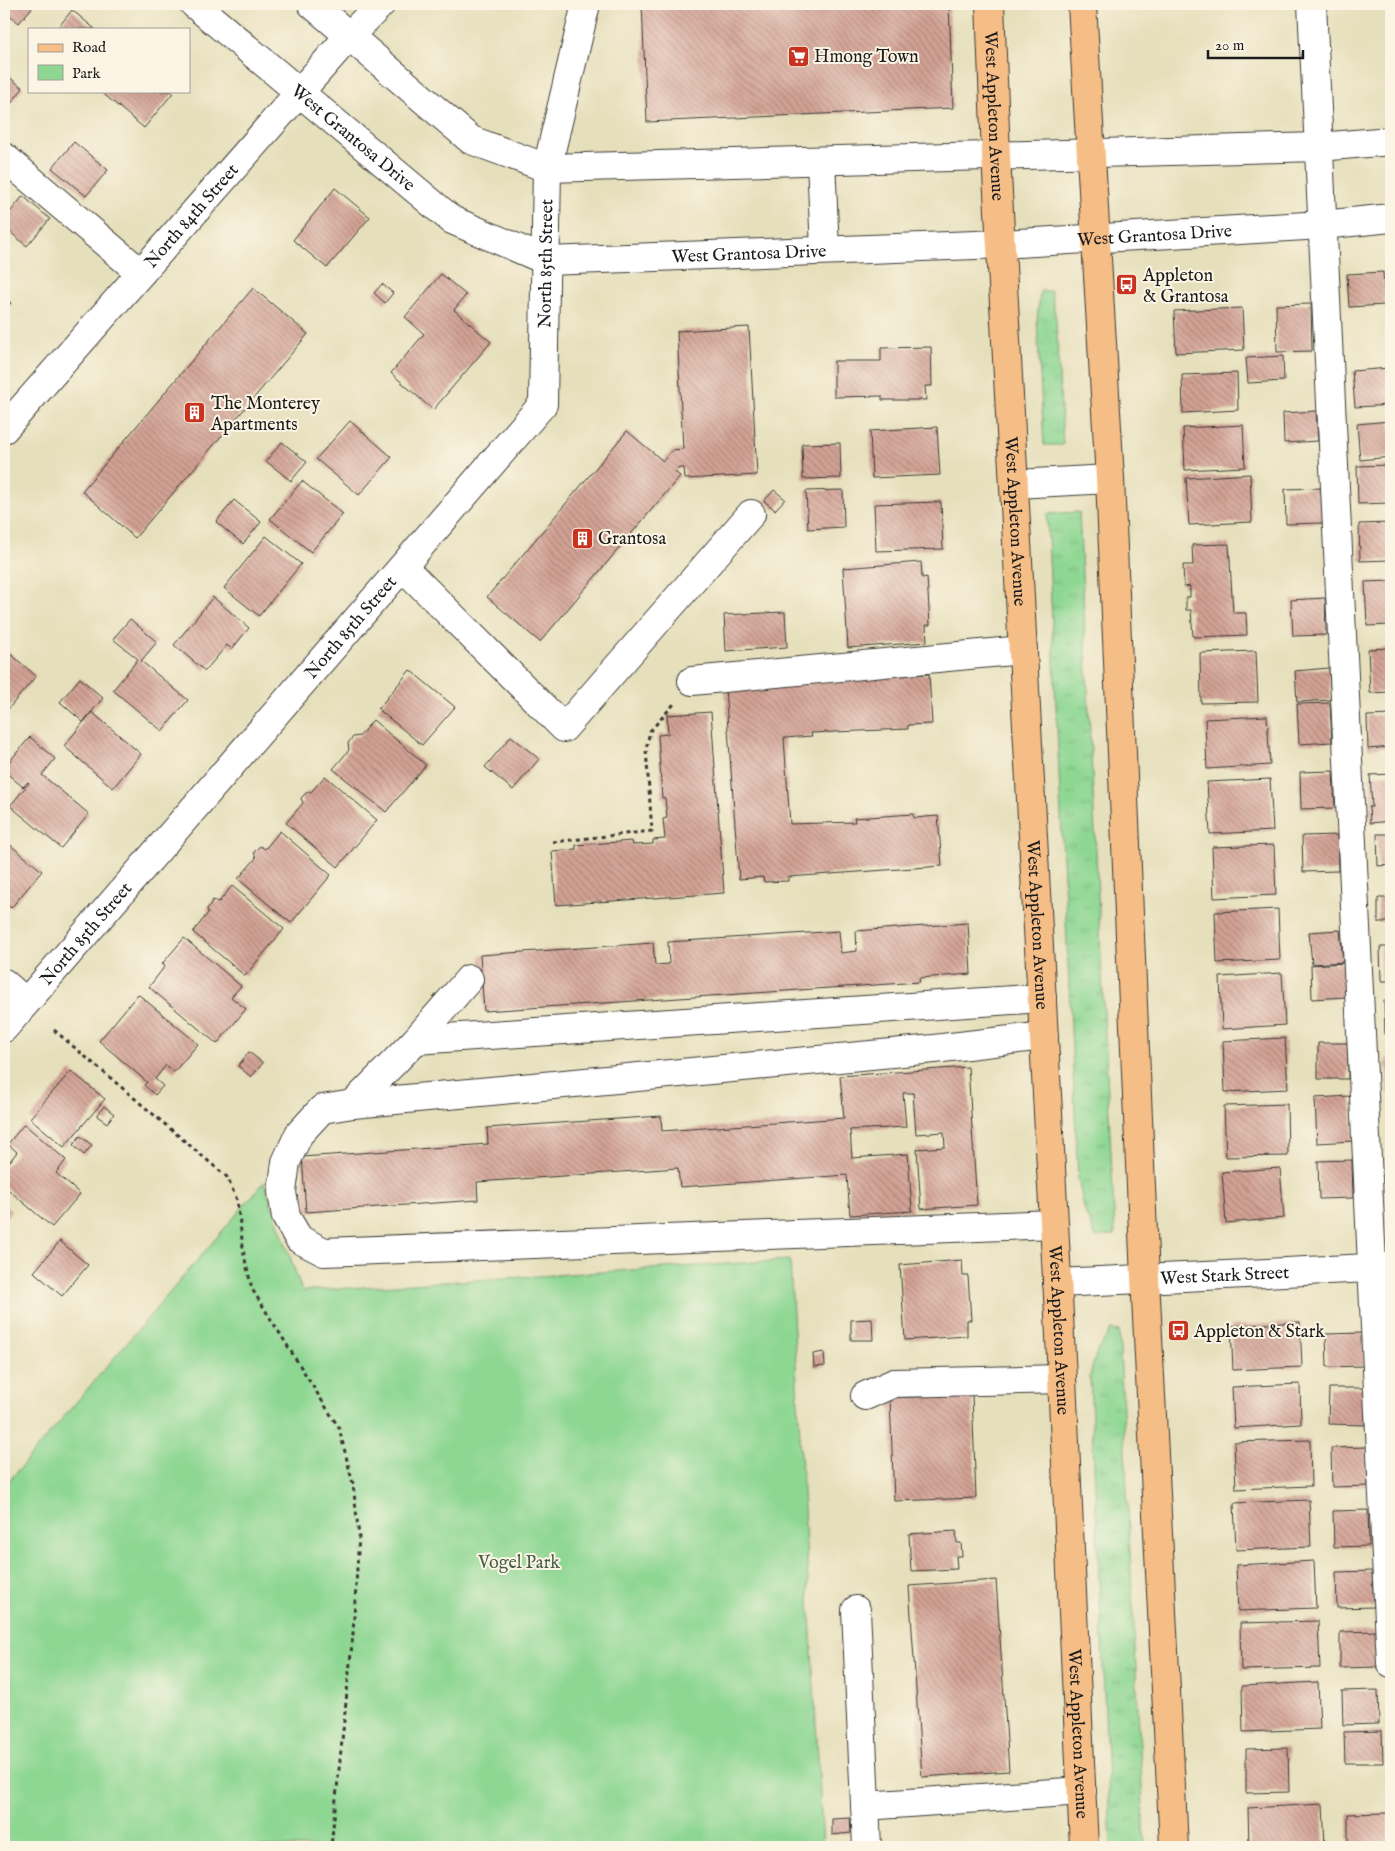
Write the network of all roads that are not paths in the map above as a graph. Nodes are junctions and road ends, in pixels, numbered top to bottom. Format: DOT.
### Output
graph roads {
  1 [pos="194,4"];
  2 [pos="312,4"];
  3 [pos="381,4"];
  4 [pos="586,4"];
  5 [pos="990,4"];
  6 [pos="1082,4"];
  7 [pos="1312,4"];
  8 [pos="349,36"];
  9 [pos="300,92"];
  10 [pos="1391,141"];
  11 [pos="1318,147"];
  12 [pos="1090,154"];
  13 [pos="996,156"];
  14 [pos="4,157"];
  15 [pos="821,161"];
  16 [pos="547,168"];
  17 [pos="1391,218"];
  18 [pos="1322,225"];
  19 [pos="1096,238"];
  20 [pos="1002,244"];
  21 [pos="825,250"];
  22 [pos="546,261"];
  23 [pos="141,273"];
  24 [pos="4,429"];
  25 [pos="1110,479"];
  26 [pos="1015,484"];
  27 [pos="750,514"];
  28 [pos="403,567"];
  29 [pos="1023,650"];
  30 [pos="692,681"];
  31 [pos="469,979"];
  32 [pos="4,983"];
  33 [pos="1042,998"];
  34 [pos="26,1002"];
  35 [pos="4,1028"];
  36 [pos="1044,1036"];
  37 [pos="416,1040"];
  38 [pos="353,1104"];
  39 [pos="1054,1224"];
  40 [pos="1382,1267"];
  41 [pos="1145,1278"];
  42 [pos="1058,1283"];
  43 [pos="1062,1380"];
  44 [pos="864,1396"];
  45 [pos="856,1610"];
  46 [pos="1391,1663"];
  47 [pos="1082,1791"];
  48 [pos="866,1806"];
  49 [pos="867,1847"];
  50 [pos="1084,1847"];
  51 [pos="1174,1847"];
  1 -- 9 [label="street, West Grantosa Drive"];
  2 -- 8 [label="street"];
  3 -- 8 [label="street, North 84th Street"];
  4 -- 16 [label="street, North 85th Street"];
  5 -- 13 [label="main road, West Appleton Avenue"];
  6 -- 12 [label="main road"];
  7 -- 11 [label="street"];
  8 -- 9 [label="street, North 84th Street"];
  8 -- 16 [label="street"];
  9 -- 22 [label="street, West Grantosa Drive"];
  9 -- 23 [label="street, North 84th Street"];
  10 -- 11 [label="street"];
  11 -- 12 [label="street"];
  11 -- 18 [label="street"];
  12 -- 13 [label="street"];
  12 -- 19 [label="main road"];
  13 -- 15 [label="street"];
  13 -- 20 [label="main road, West Appleton Avenue"];
  14 -- 23 [label="street"];
  15 -- 16 [label="street"];
  15 -- 21 [label="street"];
  16 -- 22 [label="street, North 85th Street"];
  17 -- 18 [label="street, West Grantosa Drive"];
  18 -- 19 [label="street, West Grantosa Drive"];
  18 -- 40 [label="street"];
  19 -- 20 [label="street, West Grantosa Drive"];
  19 -- 25 [label="main road"];
  20 -- 21 [label="street, West Grantosa Drive"];
  20 -- 26 [label="main road, West Appleton Avenue"];
  21 -- 22 [label="street, West Grantosa Drive"];
  22 -- 28 [label="street, North 85th Street"];
  23 -- 24 [label="street, North 84th Street"];
  25 -- 26 [label="street"];
  25 -- 41 [label="main road"];
  26 -- 29 [label="main road, West Appleton Avenue"];
  27 -- 28 [label="street"];
  28 -- 34 [label="street, North 85th Street"];
  29 -- 30 [label="street"];
  29 -- 33 [label="main road, West Appleton Avenue"];
  31 -- 37 [label="street"];
  32 -- 34 [label="street"];
  33 -- 36 [label="main road, West Appleton Avenue"];
  33 -- 37 [label="street"];
  34 -- 35 [label="street, North 85th Street"];
  36 -- 38 [label="street"];
  36 -- 39 [label="main road, West Appleton Avenue"];
  37 -- 38 [label="street"];
  38 -- 39 [label="street"];
  39 -- 42 [label="main road, West Appleton Avenue"];
  40 -- 41 [label="street, West Stark Street"];
  40 -- 46 [label="street"];
  41 -- 42 [label="street, West Stark Street"];
  41 -- 51 [label="main road"];
  42 -- 43 [label="main road, West Appleton Avenue"];
  43 -- 44 [label="street"];
  43 -- 47 [label="main road, West Appleton Avenue"];
  45 -- 48 [label="street"];
  47 -- 48 [label="street"];
  47 -- 50 [label="main road, West Appleton Avenue"];
  48 -- 49 [label="street"];
}
